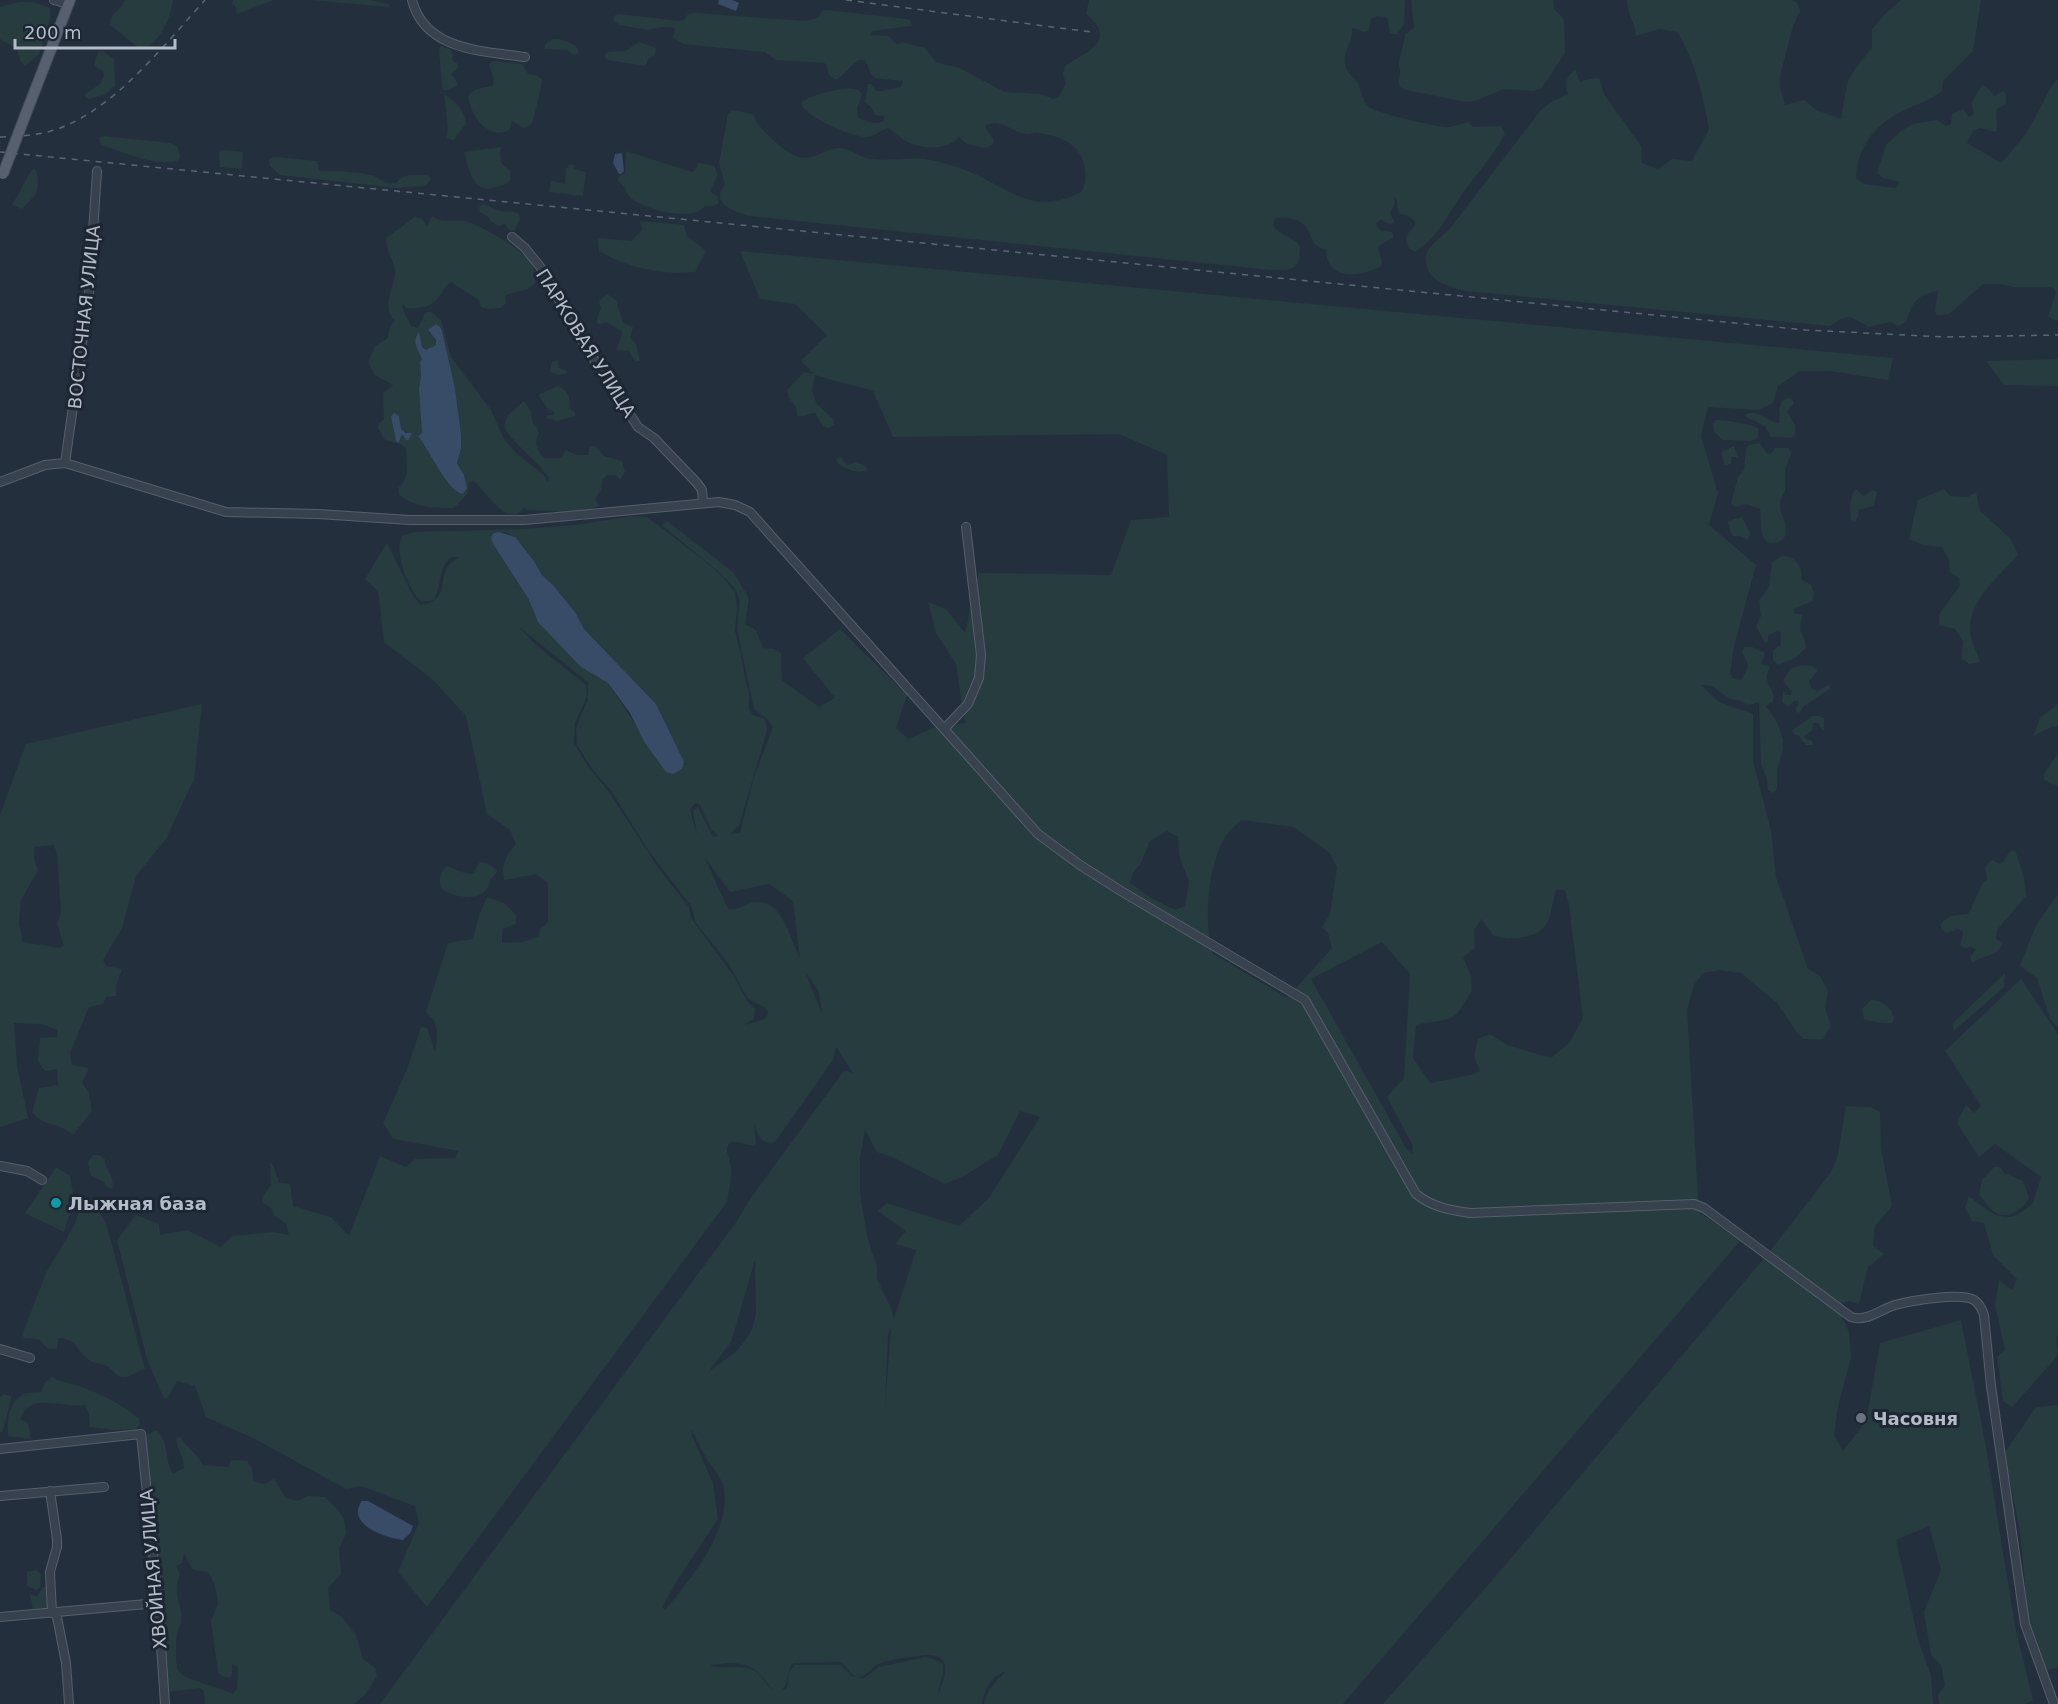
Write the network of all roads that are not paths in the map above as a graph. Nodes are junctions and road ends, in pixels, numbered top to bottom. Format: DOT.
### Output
graph roads {
  1 [pos="54,0"];
  2 [pos="412,0"];
  3 [pos="69,2"];
  4 [pos="525,57"];
  5 [pos="97,171"];
  6 [pos="1,178"];
  7 [pos="512,237"];
  8 [pos="65,463"];
  9 [pos="0,482"];
  10 [pos="703,502"];
  11 [pos="966,527"];
  12 [pos="945,728"];
  13 [pos="0,1166"];
  14 [pos="42,1180"];
  15 [pos="0,1349"];
  16 [pos="30,1358"];
  17 [pos="0,1449"];
  18 [pos="104,1487"];
  19 [pos="50,1491"];
  20 [pos="0,1496"];
  21 [pos="158,1603"];
  22 [pos="54,1612"];
  23 [pos="0,1617"];
  24 [pos="69,1704"];
  25 [pos="165,1704"];
  26 [pos="2054,1704"];
  1 -- 3 [label="street"];
  2 -- 4 [label="street"];
  3 -- 6 [label="main road, bridge"];
  5 -- 8 [label="street, ВОСТОЧНАЯ УЛИЦА"];
  7 -- 10 [label="street, ПАРКОВАЯ УЛИЦА"];
  8 -- 9 [label="street"];
  8 -- 10 [label="street"];
  10 -- 12 [label="street"];
  11 -- 12 [label="street"];
  12 -- 26 [label="street"];
  13 -- 14 [label="street"];
  15 -- 16 [label="street"];
  17 -- 21 [label="street, ХВОЙНАЯ УЛИЦА"];
  18 -- 19 [label="street"];
  19 -- 20 [label="street"];
  19 -- 22 [label="street"];
  21 -- 22 [label="street"];
  21 -- 25 [label="street, ХВОЙНАЯ УЛИЦА"];
  22 -- 23 [label="street"];
  22 -- 24 [label="street"];
}
